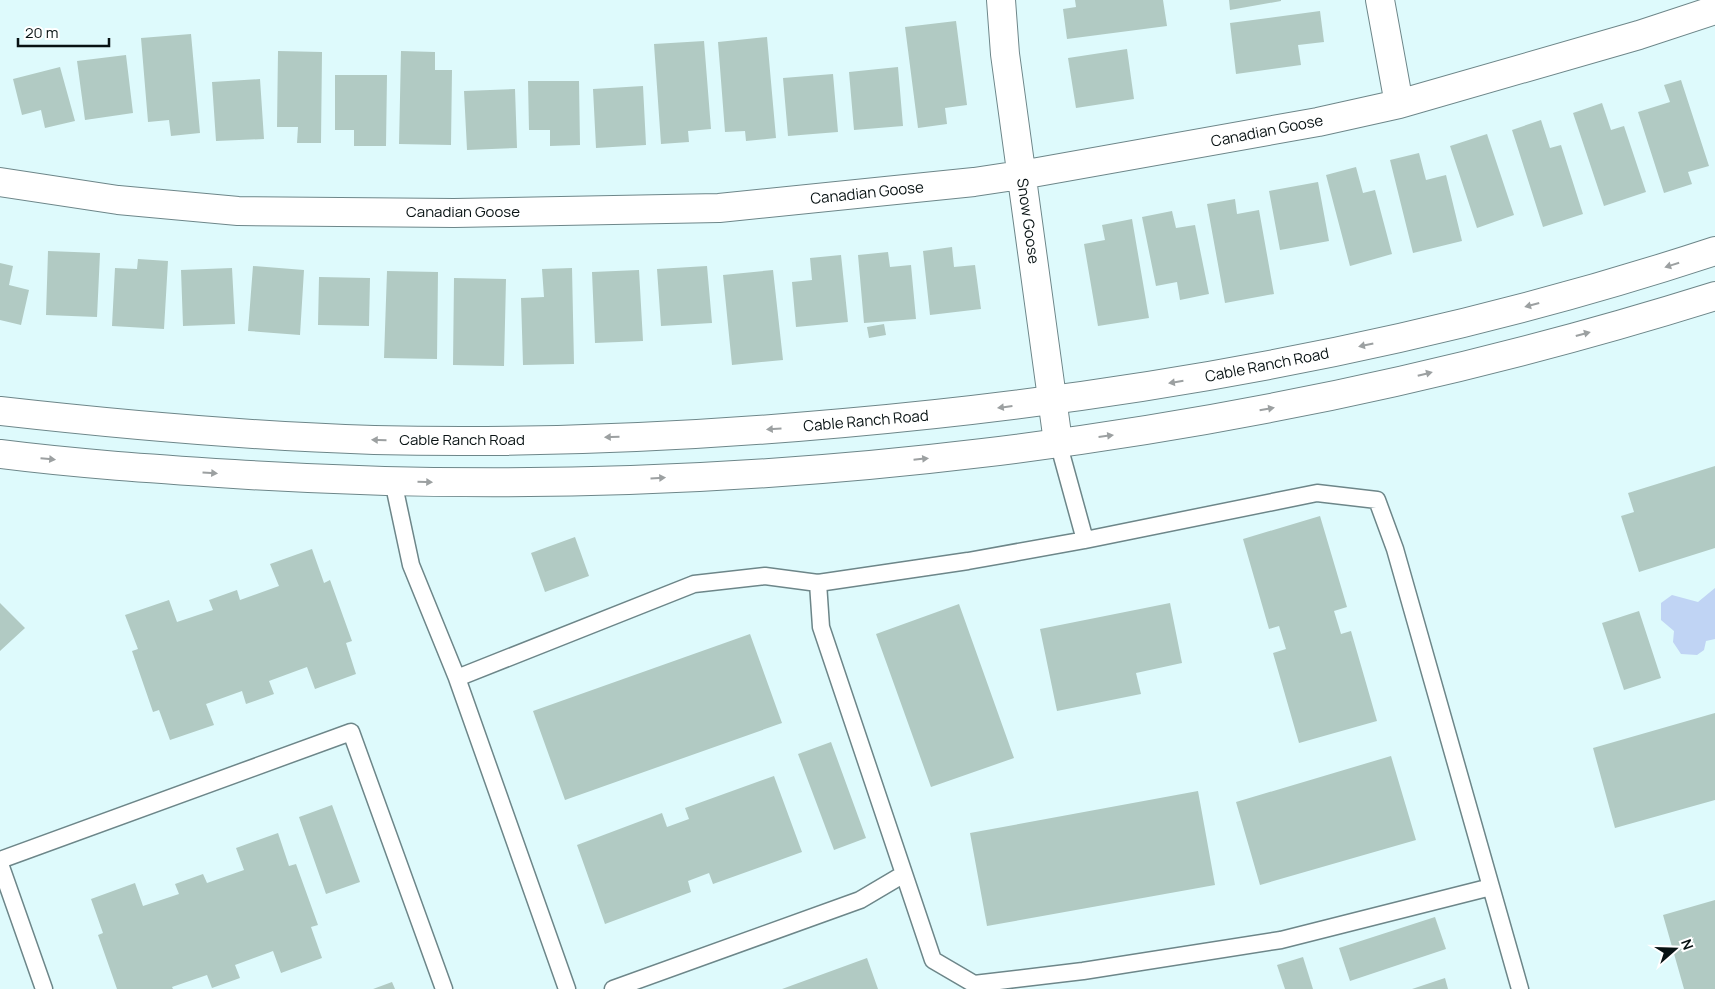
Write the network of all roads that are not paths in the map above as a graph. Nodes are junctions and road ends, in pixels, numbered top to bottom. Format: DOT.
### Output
graph roads {
  1 [pos="1001,0"];
  2 [pos="1380,0"];
  3 [pos="1715,10"];
  4 [pos="1399,104"];
  5 [pos="1021,176"];
  6 [pos="0,182"];
  7 [pos="1715,251"];
  8 [pos="1715,296"];
  9 [pos="1054,400"];
  10 [pos="0,411"];
  11 [pos="1058,442"];
  12 [pos="0,454"];
  13 [pos="393,481"];
  14 [pos="1085,540"];
  15 [pos="818,584"];
  16 [pos="457,678"];
  17 [pos="0,860"];
  18 [pos="0,864"];
  19 [pos="904,874"];
  20 [pos="1491,887"];
  21 [pos="975,987"];
  22 [pos="44,989"];
  23 [pos="444,989"];
  24 [pos="567,989"];
  25 [pos="613,989"];
  26 [pos="1520,989"];
  1 -- 5 [label="street, Snow Goose"];
  2 -- 4 [label="street"];
  3 -- 4 [label="street, Canadian Goose"];
  4 -- 5 [label="street, Canadian Goose"];
  5 -- 6 [label="street, Canadian Goose"];
  5 -- 9 [label="street, Snow Goose"];
  7 -- 9 [label="street, Cable Ranch Road, one-way"];
  11 -- 8 [label="street, one-way"];
  9 -- 10 [label="street, Cable Ranch Road, one-way"];
  9 -- 11 [label="street, Snow Goose"];
  13 -- 11 [label="street, one-way"];
  11 -- 14 [label="lane"];
  12 -- 13 [label="street, one-way"];
  13 -- 16 [label="lane"];
  14 -- 15 [label="lane"];
  14 -- 20 [label="lane"];
  15 -- 16 [label="lane"];
  15 -- 19 [label="lane"];
  16 -- 24 [label="lane"];
  17 -- 23 [label="lane"];
  18 -- 22 [label="lane"];
  19 -- 21 [label="lane"];
  19 -- 25 [label="lane"];
  20 -- 21 [label="lane"];
  20 -- 26 [label="lane"];
}
